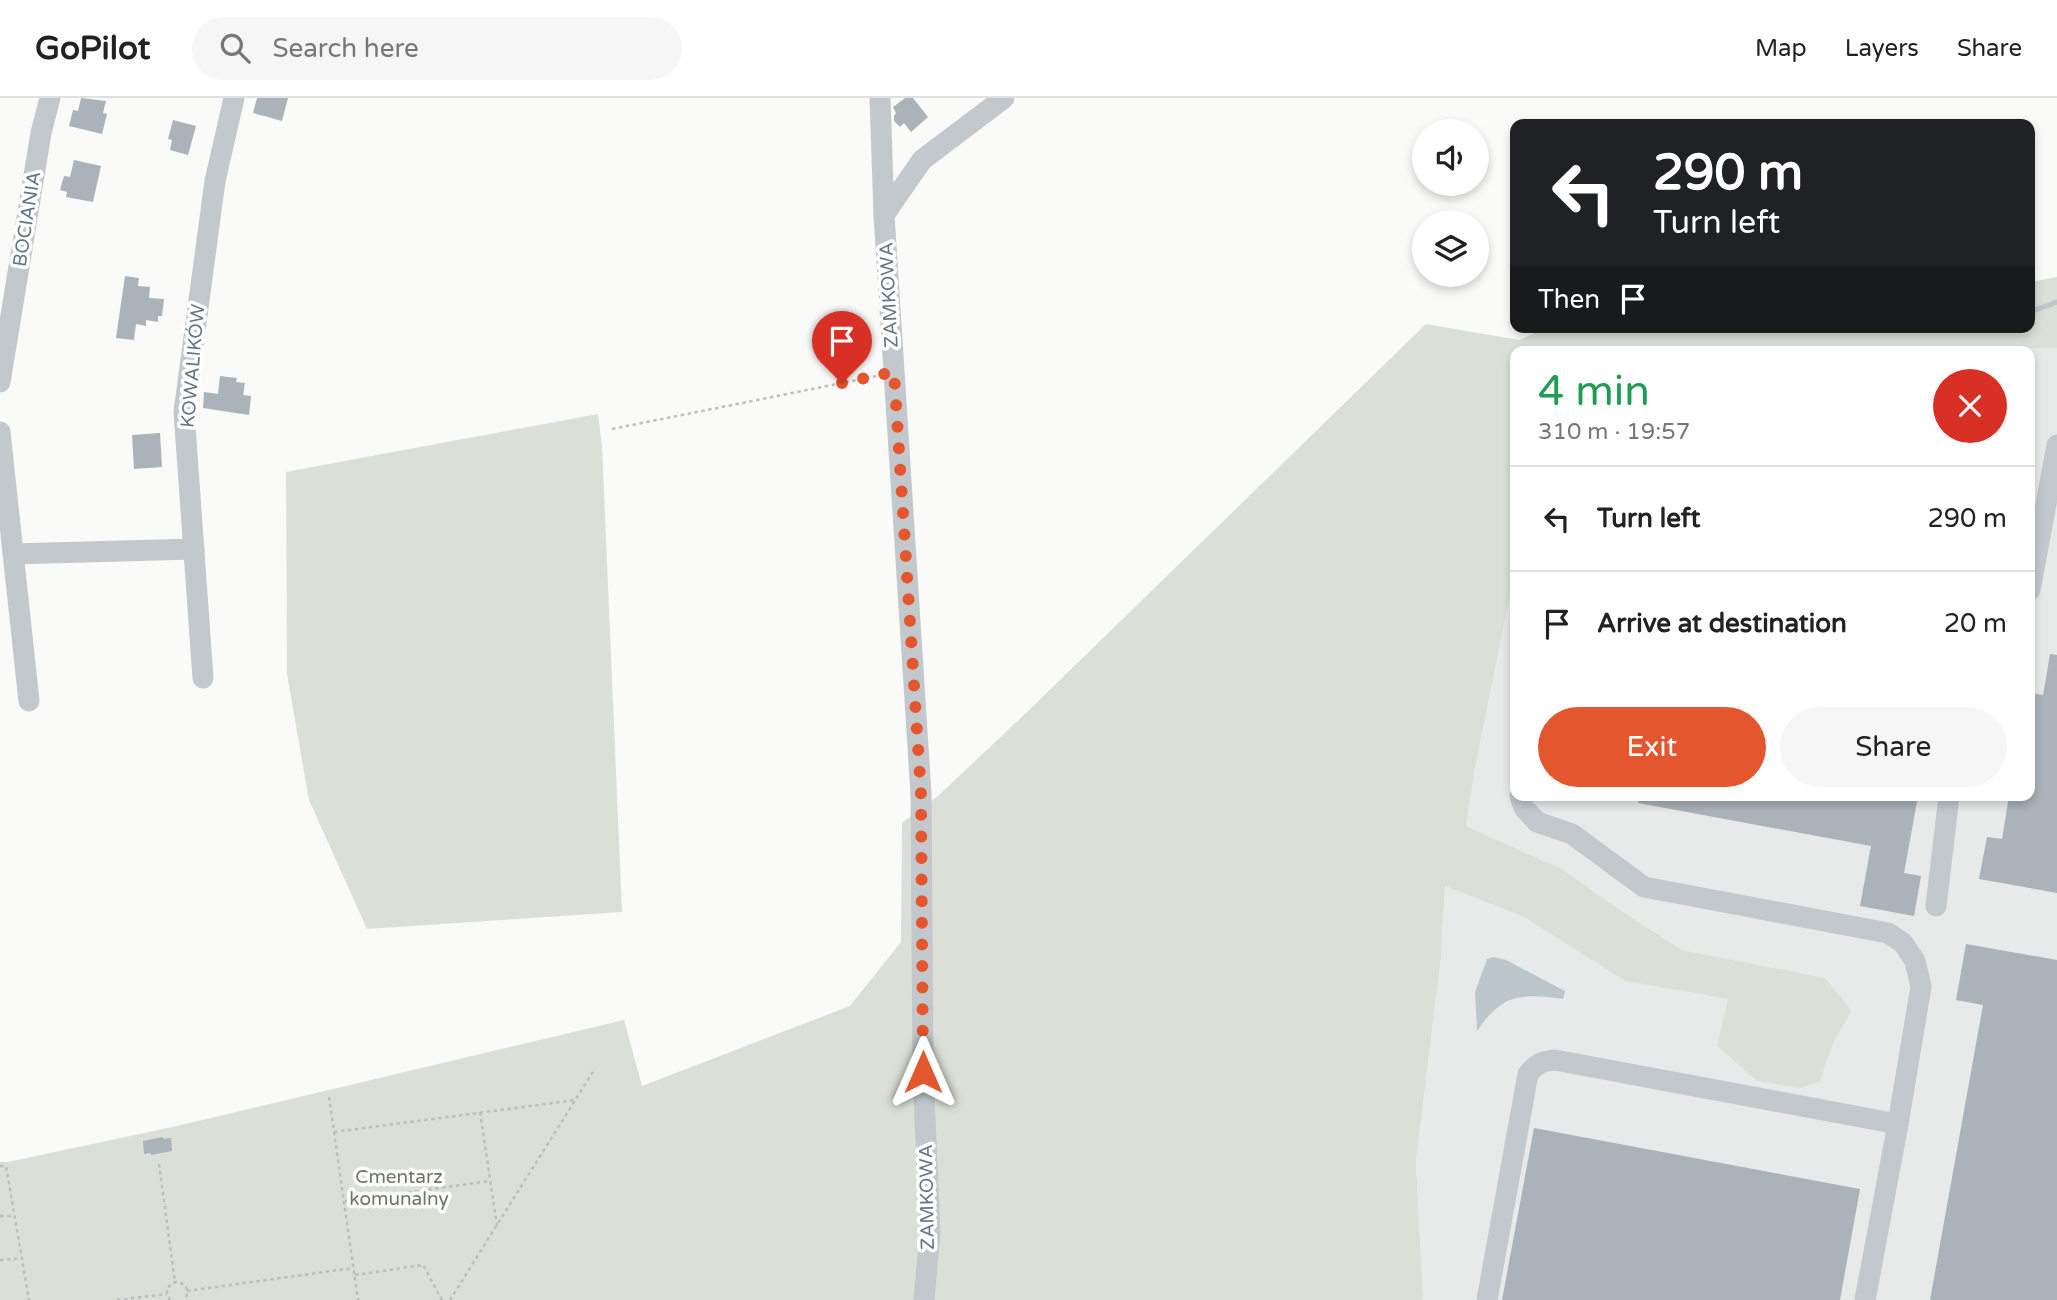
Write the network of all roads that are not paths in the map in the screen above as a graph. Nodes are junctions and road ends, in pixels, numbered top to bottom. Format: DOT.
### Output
graph roads {
  1 [pos="50,98"];
  2 [pos="234,98"];
  3 [pos="880,98"];
  4 [pos="1004,98"];
  5 [pos="884,215"];
  6 [pos="0,382"];
  7 [pos="0,432"];
  8 [pos="2057,445"];
  9 [pos="194,549"];
  10 [pos="13,554"];
  11 [pos="2035,563"];
  12 [pos="203,678"];
  13 [pos="29,701"];
  14 [pos="1522,801"];
  15 [pos="1948,801"];
  16 [pos="1936,906"];
  17 [pos="1898,1124"];
  18 [pos="925,1300"];
  19 [pos="1487,1300"];
  20 [pos="1865,1300"];
  1 -- 6 [label="street, BOCIANIA"];
  2 -- 9 [label="street, KOWALIKÓW"];
  3 -- 5 [label="street"];
  4 -- 5 [label="street, ZAMKOWA"];
  5 -- 18 [label="street, ZAMKOWA"];
  7 -- 10 [label="street"];
  8 -- 11 [label="street"];
  9 -- 10 [label="street"];
  9 -- 12 [label="street, KOWALIKÓW"];
  10 -- 13 [label="street"];
  14 -- 17 [label="street"];
  15 -- 16 [label="street"];
  17 -- 19 [label="street"];
  17 -- 20 [label="street"];
}
